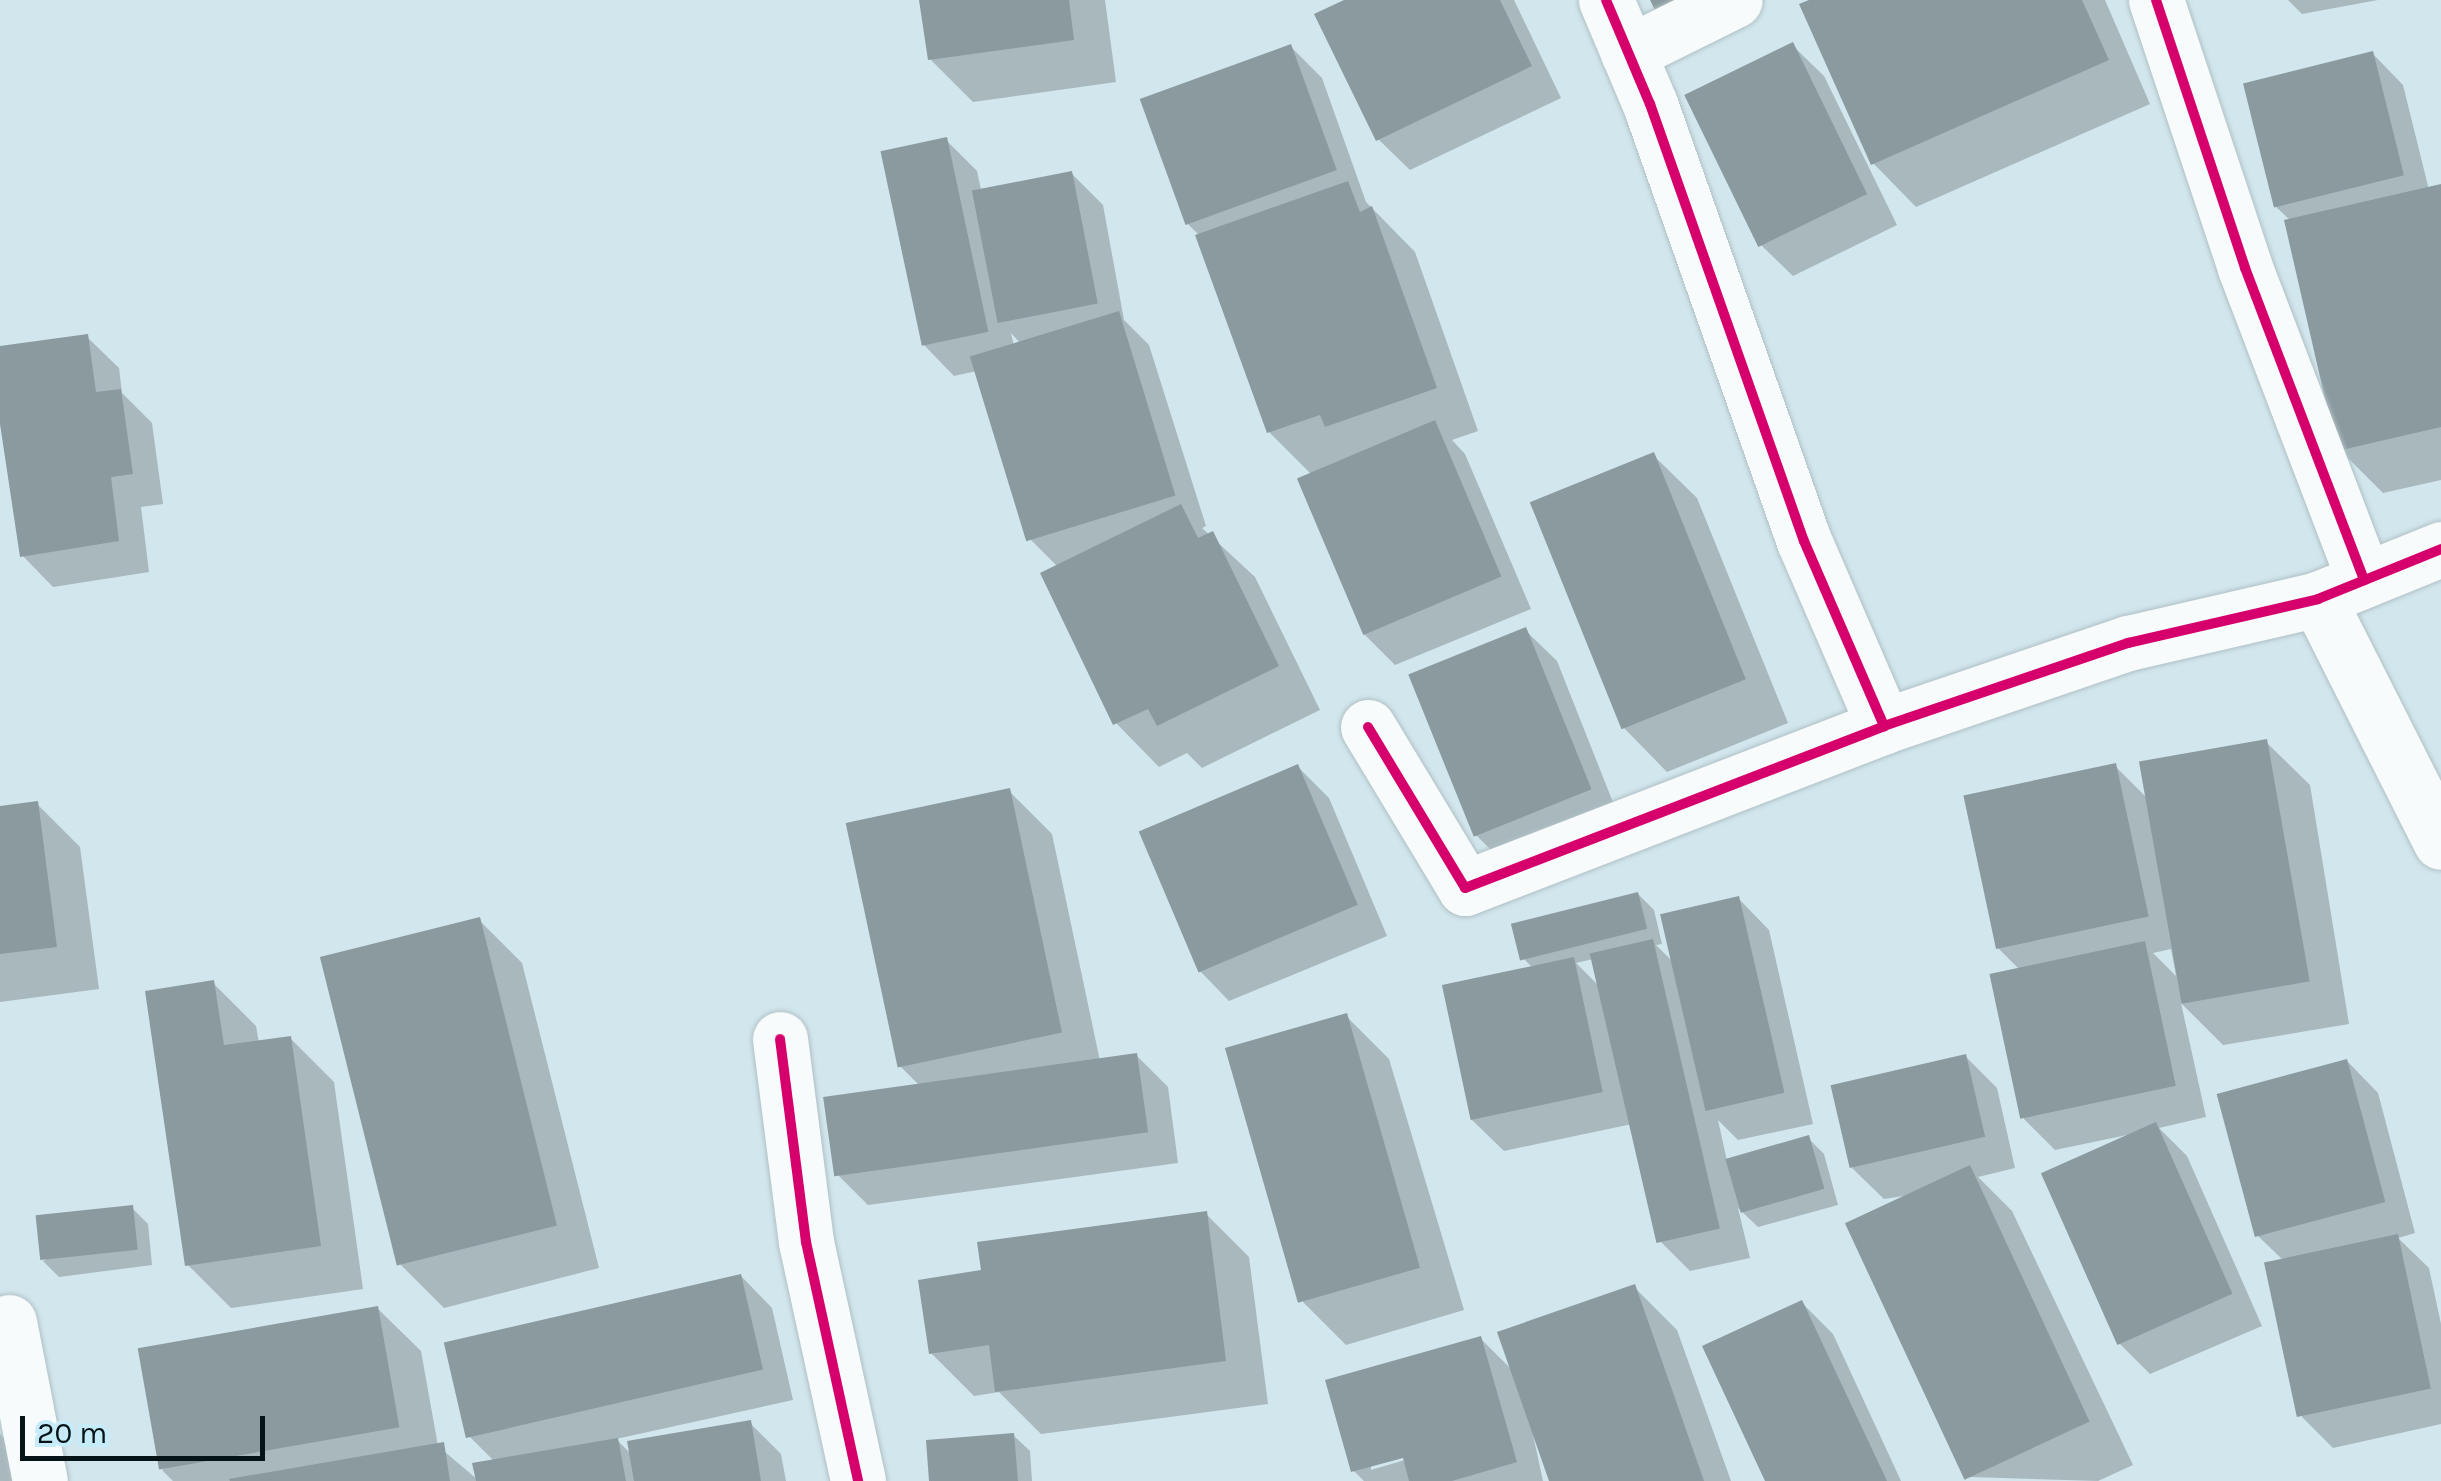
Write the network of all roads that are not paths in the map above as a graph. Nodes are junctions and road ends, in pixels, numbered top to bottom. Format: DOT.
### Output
graph roads {
  1 [pos="1606,0"];
  2 [pos="1734,0"];
  3 [pos="2156,0"];
  4 [pos="1628,53"];
  5 [pos="2441,549"];
  6 [pos="2341,590"];
  7 [pos="1368,726"];
  8 [pos="1884,726"];
  9 [pos="2441,842"];
  10 [pos="780,1039"];
  11 [pos="9,1322"];
  12 [pos="40,1481"];
  13 [pos="858,1481"];
  1 -- 4 [label="street"];
  2 -- 4 [label="street"];
  3 -- 6 [label="street"];
  4 -- 8 [label="street"];
  5 -- 6 [label="street"];
  6 -- 8 [label="street"];
  6 -- 9 [label="street"];
  7 -- 8 [label="street"];
  10 -- 13 [label="street"];
  11 -- 12 [label="street"];
}
